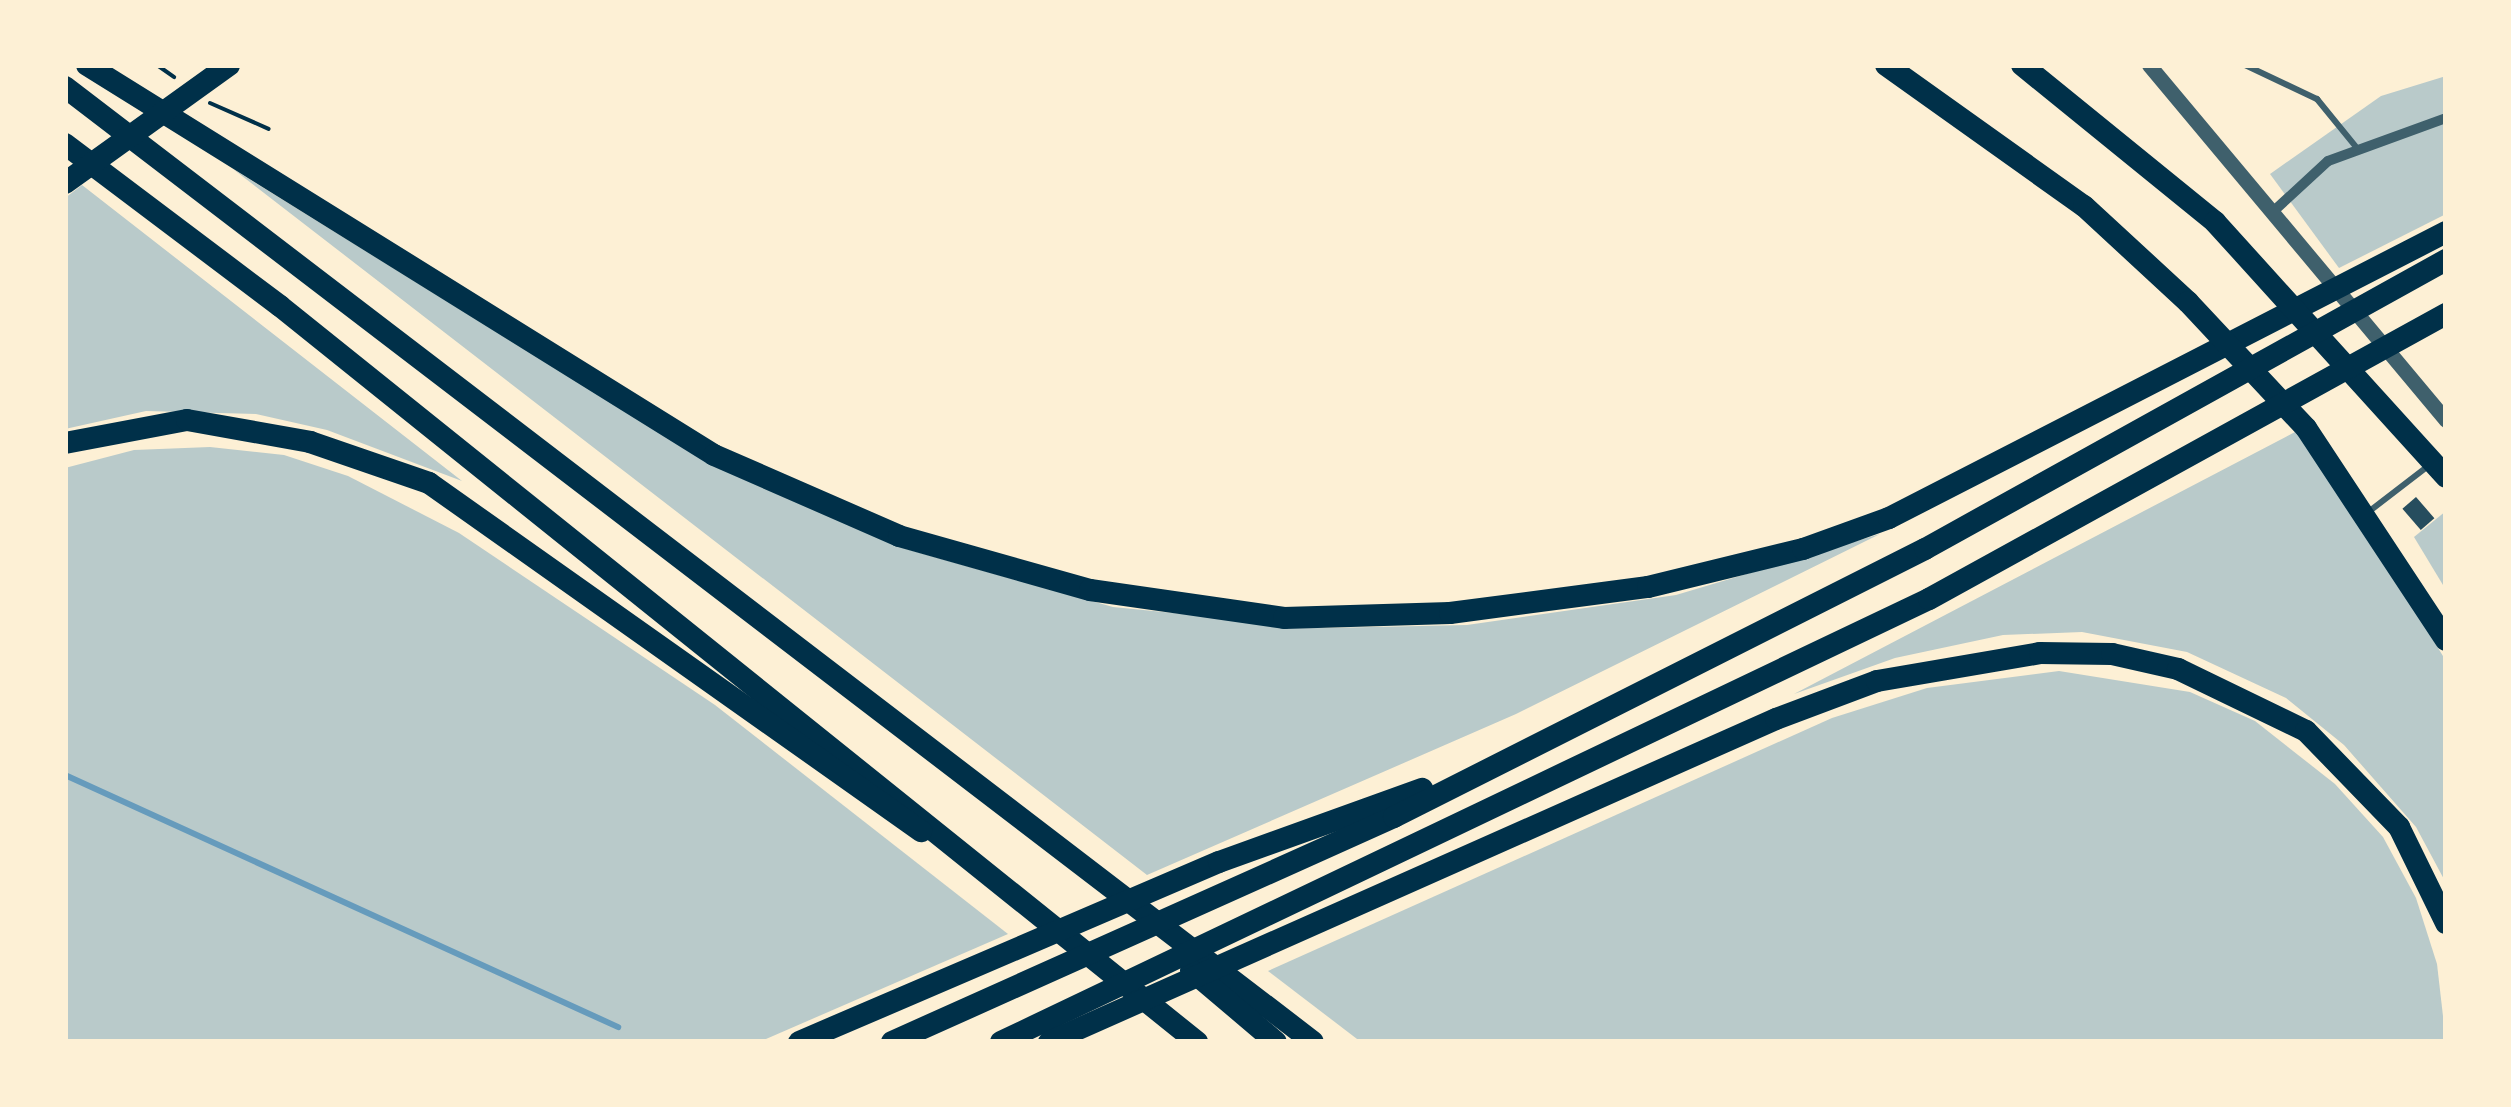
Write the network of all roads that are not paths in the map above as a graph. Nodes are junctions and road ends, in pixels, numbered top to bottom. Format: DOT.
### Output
graph roads {
  1 [pos="88,65"];
  2 [pos="229,65"];
  3 [pos="1886,65"];
  4 [pos="2022,65"];
  5 [pos="2149,65"];
  6 [pos="2246,65"];
  7 [pos="65,87"];
  8 [pos="2446,118"];
  9 [pos="65,144"];
  10 [pos="2358,148"];
  11 [pos="65,182"];
  12 [pos="2277,208"];
  13 [pos="2446,232"];
  14 [pos="2446,260"];
  15 [pos="2445,315"];
  16 [pos="2446,420"];
  17 [pos="65,444"];
  18 [pos="2440,470"];
  19 [pos="2367,513"];
  20 [pos="2446,640"];
  21 [pos="1506,758"];
  22 [pos="1032,836"];
  23 [pos="1033,904"];
  24 [pos="2446,923"];
  25 [pos="1050,1035"];
  26 [pos="799,1042"];
  27 [pos="892,1042"];
  28 [pos="1000,1042"];
  29 [pos="1196,1042"];
  30 [pos="1276,1042"];
  31 [pos="1313,1042"];
  1 -- 13 [label="highway"];
  2 -- 11 [label="highway"];
  3 -- 19 [label="highway"];
  4 -- 18 [label="highway"];
  5 -- 12 [label="street"];
  6 -- 10 [label="lane"];
  7 -- 22 [label="highway"];
  8 -- 10 [label="street"];
  9 -- 23 [label="highway"];
  10 -- 12 [label="street"];
  12 -- 16 [label="street"];
  14 -- 21 [label="highway"];
  15 -- 25 [label="highway"];
  17 -- 23 [label="highway"];
  18 -- 19 [label="lane"];
  19 -- 20 [label="highway"];
  21 -- 26 [label="highway"];
  21 -- 27 [label="highway"];
  22 -- 30 [label="highway"];
  22 -- 31 [label="highway"];
  23 -- 29 [label="highway"];
  24 -- 25 [label="highway"];
  25 -- 28 [label="highway"];
}
